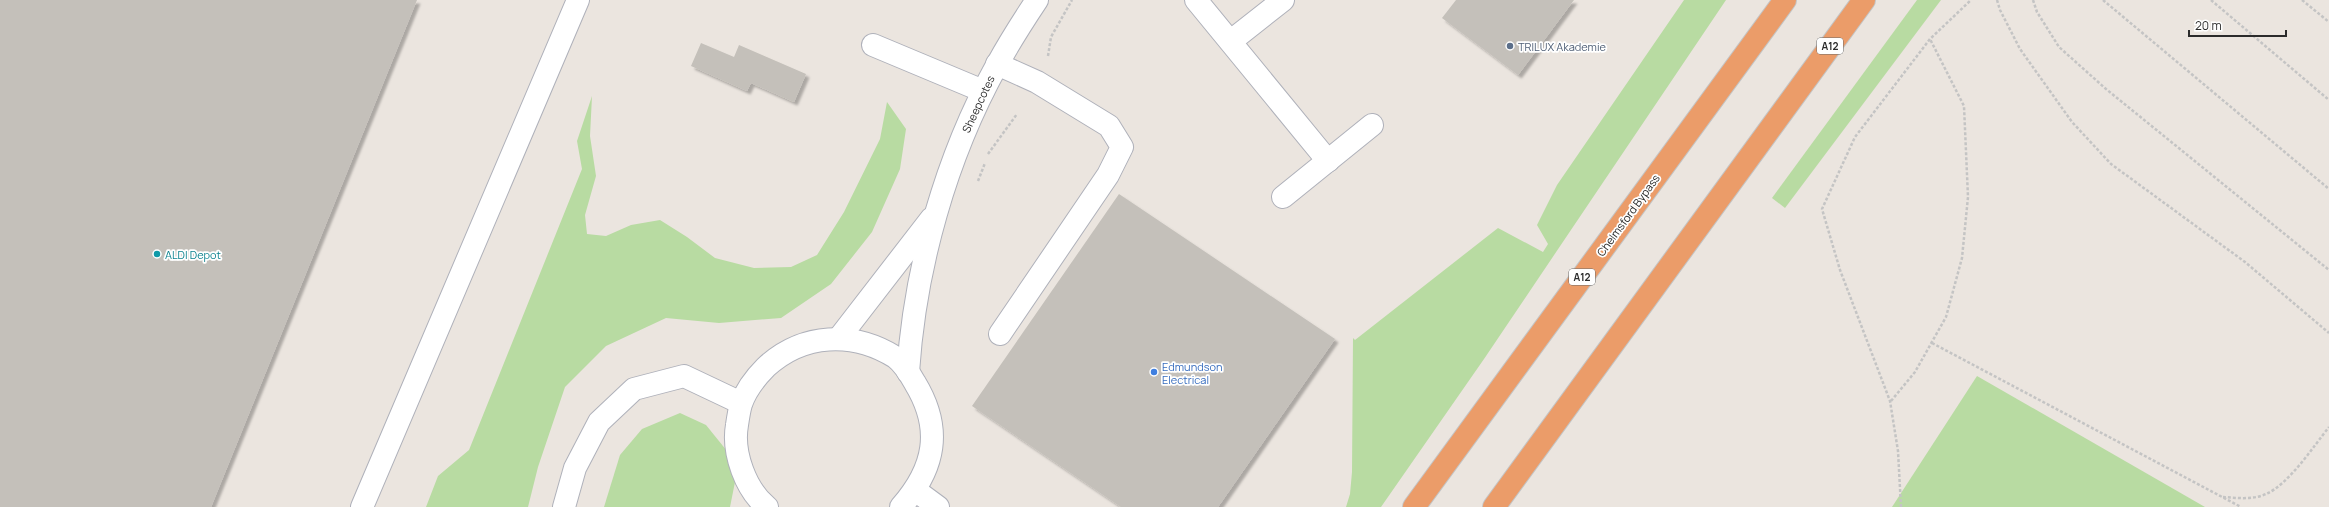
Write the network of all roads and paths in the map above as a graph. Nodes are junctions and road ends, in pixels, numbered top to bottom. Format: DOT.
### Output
graph roads {
  1 [pos="578,0"];
  2 [pos="1037,0"];
  3 [pos="1072,0"];
  4 [pos="1196,0"];
  5 [pos="1283,0"];
  6 [pos="1783,0"];
  7 [pos="1864,0"];
  8 [pos="1971,0"];
  9 [pos="1997,0"];
  10 [pos="2032,0"];
  11 [pos="2104,0"];
  12 [pos="2211,0"];
  13 [pos="2302,0"];
  14 [pos="2329,22"];
  15 [pos="1930,39"];
  16 [pos="1231,41"];
  17 [pos="873,45"];
  18 [pos="1048,56"];
  19 [pos="997,64"];
  20 [pos="983,91"];
  21 [pos="2329,100"];
  22 [pos="1017,114"];
  23 [pos="1372,125"];
  24 [pos="966,127"];
  25 [pos="988,154"];
  26 [pos="1328,162"];
  27 [pos="976,188"];
  28 [pos="2329,189"];
  29 [pos="1283,198"];
  30 [pos="934,214"];
  31 [pos="2329,270"];
  32 [pos="2329,333"];
  33 [pos="1000,334"];
  34 [pos="839,338"];
  35 [pos="1932,343"];
  36 [pos="908,372"];
  37 [pos="1890,402"];
  38 [pos="741,403"];
  39 [pos="2329,427"];
  40 [pos="915,490"];
  41 [pos="2222,497"];
  42 [pos="762,505"];
  43 [pos="362,507"];
  44 [pos="564,507"];
  45 [pos="901,507"];
  46 [pos="938,507"];
  47 [pos="1414,507"];
  48 [pos="1494,507"];
  49 [pos="1901,507"];
  50 [pos="2241,507"];
  1 -- 43 [label="street"];
  2 -- 19 [label="street, Sheepcotes"];
  3 -- 18 [label="path"];
  4 -- 16 [label="street"];
  5 -- 16 [label="street"];
  6 -- 47 [label="highway, Chelmsford Bypass / A12"];
  7 -- 48 [label="highway, A12"];
  8 -- 15 [label="path"];
  9 -- 32 [label="path"];
  10 -- 31 [label="path"];
  11 -- 28 [label="path"];
  12 -- 21 [label="path"];
  13 -- 14 [label="path"];
  15 -- 35 [label="path"];
  15 -- 37 [label="path"];
  16 -- 26 [label="street"];
  17 -- 20 [label="street"];
  19 -- 20 [label="street, Sheepcotes"];
  19 -- 33 [label="street"];
  20 -- 24 [label="street, Sheepcotes"];
  22 -- 25 [label="path"];
  23 -- 26 [label="street"];
  24 -- 25 [label="path"];
  24 -- 30 [label="street, Sheepcotes"];
  25 -- 27 [label="path"];
  26 -- 29 [label="street"];
  30 -- 34 [label="street, Sheepcotes"];
  30 -- 36 [label="street, Sheepcotes"];
  34 -- 36 [label="street"];
  34 -- 38 [label="street"];
  35 -- 37 [label="path"];
  35 -- 41 [label="path"];
  36 -- 40 [label="street"];
  37 -- 49 [label="path"];
  38 -- 42 [label="street"];
  38 -- 44 [label="street"];
  39 -- 41 [label="path"];
  40 -- 45 [label="street"];
  40 -- 46 [label="street"];
  41 -- 50 [label="path"];
}
